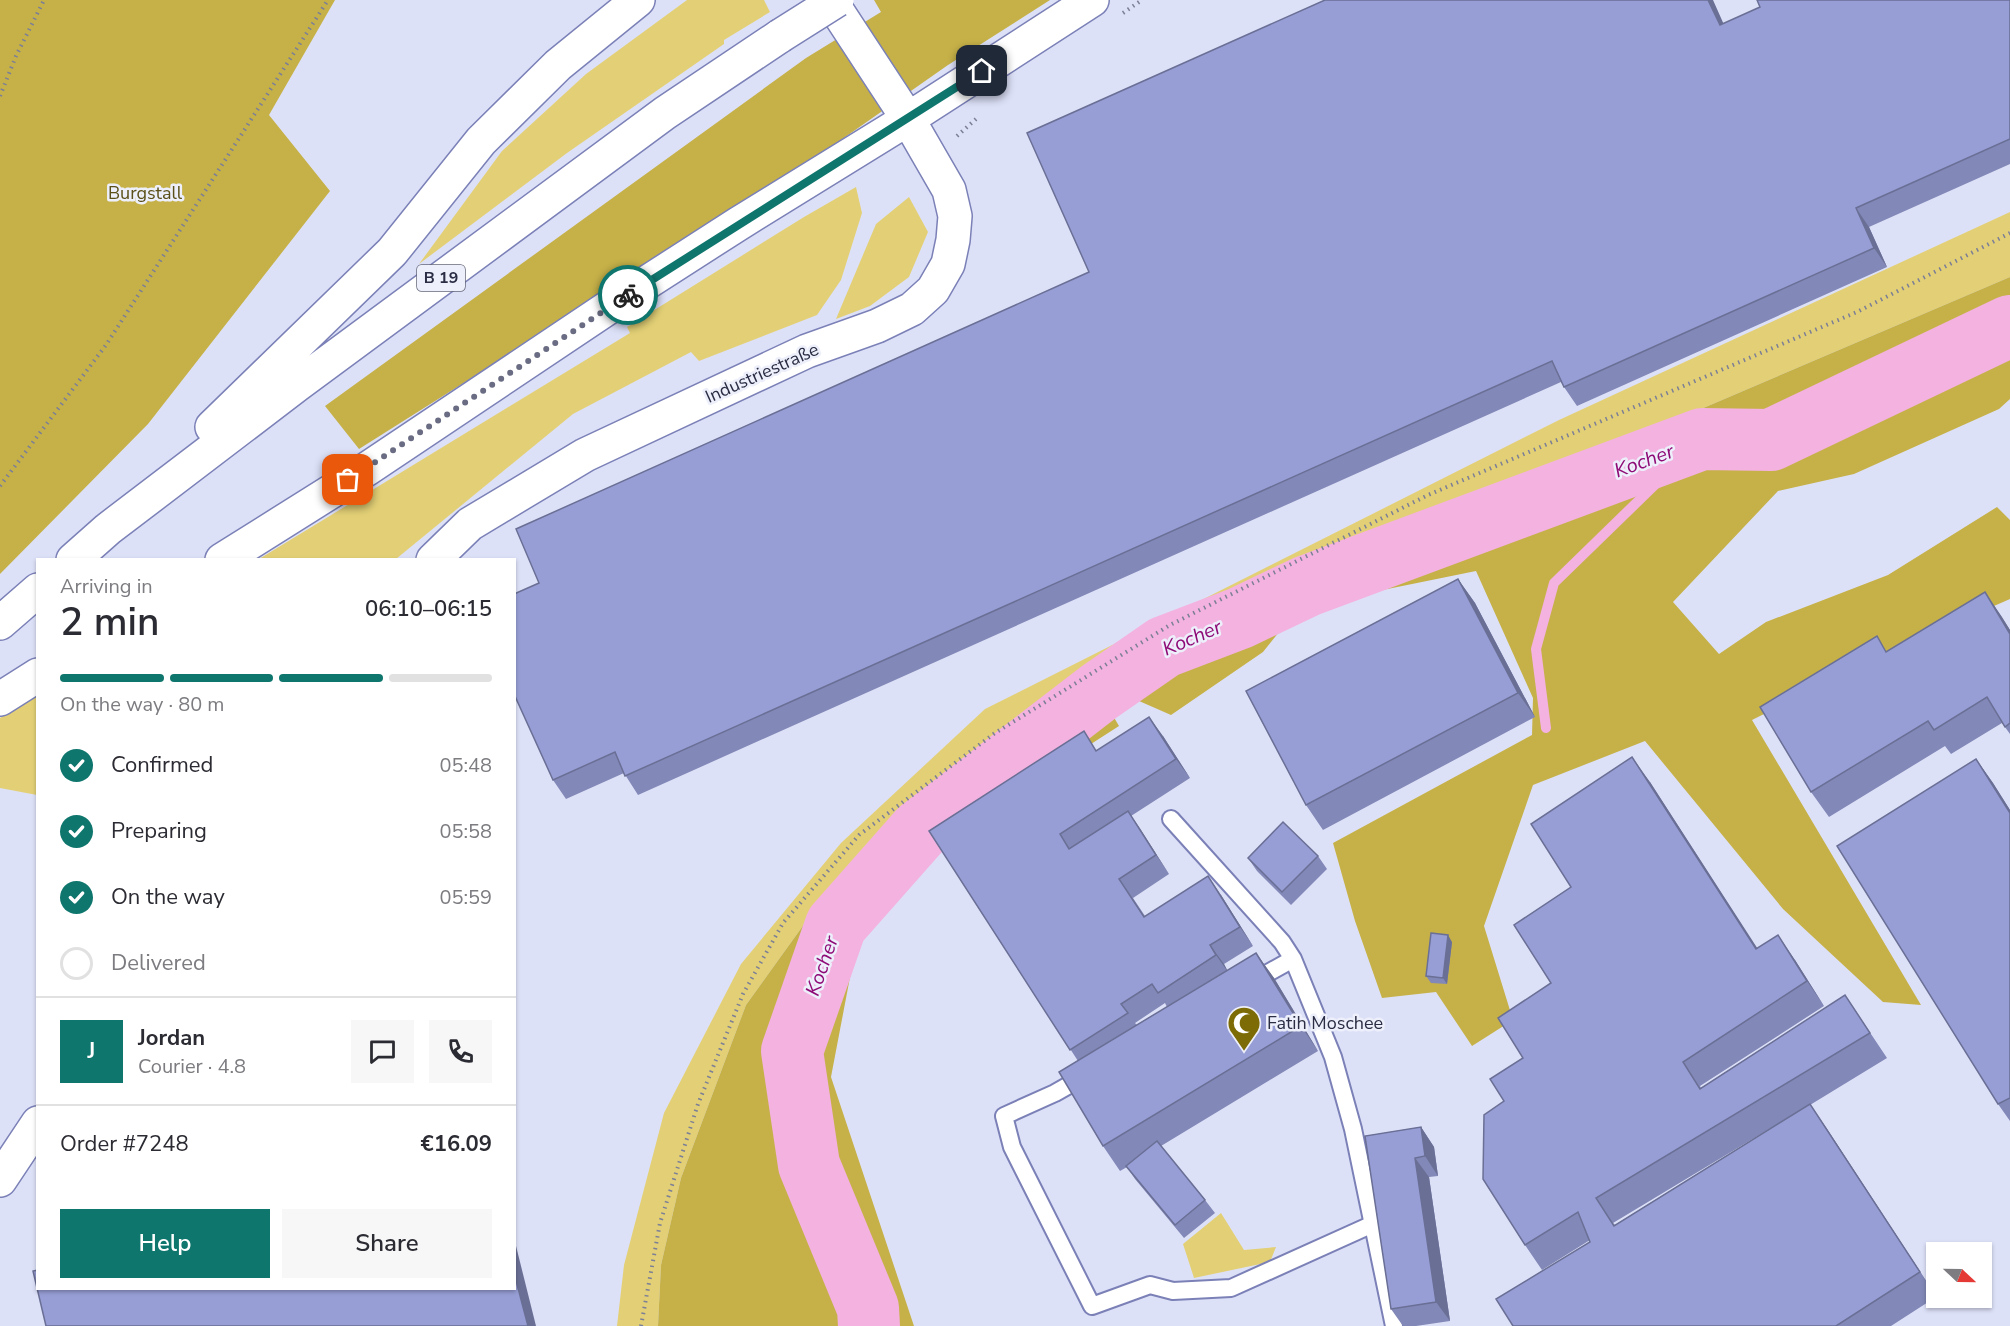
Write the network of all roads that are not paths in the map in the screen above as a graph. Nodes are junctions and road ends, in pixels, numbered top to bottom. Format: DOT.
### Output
graph roads {
  1 [pos="638,0"];
  2 [pos="830,0"];
  3 [pos="837,0"];
  4 [pos="1092,0"];
  5 [pos="908,119"];
  6 [pos="108,529"];
  7 [pos="75,558"];
  8 [pos="225,558"];
  9 [pos="435,558"];
  10 [pos="36,592"];
  11 [pos="0,622"];
  12 [pos="36,676"];
  13 [pos="0,699"];
  14 [pos="1172,819"];
  15 [pos="1293,959"];
  16 [pos="1241,988"];
  17 [pos="1097,1070"];
  18 [pos="36,1126"];
  19 [pos="0,1179"];
  20 [pos="1373,1224"];
  21 [pos="1394,1326"];
  1 -- 6 [label="main road"];
  2 -- 5 [label="main road, Industriestraße"];
  3 -- 6 [label="main road, B 19, bridge"];
  4 -- 5 [label="main road"];
  5 -- 8 [label="main road"];
  5 -- 9 [label="main road, Industriestraße"];
  6 -- 7 [label="main road, B 19"];
  10 -- 11 [label="main road"];
  12 -- 13 [label="main road"];
  14 -- 15 [label="lane"];
  15 -- 16 [label="lane"];
  15 -- 20 [label="lane"];
  17 -- 20 [label="lane"];
  18 -- 19 [label="main road"];
  20 -- 21 [label="lane"];
}
